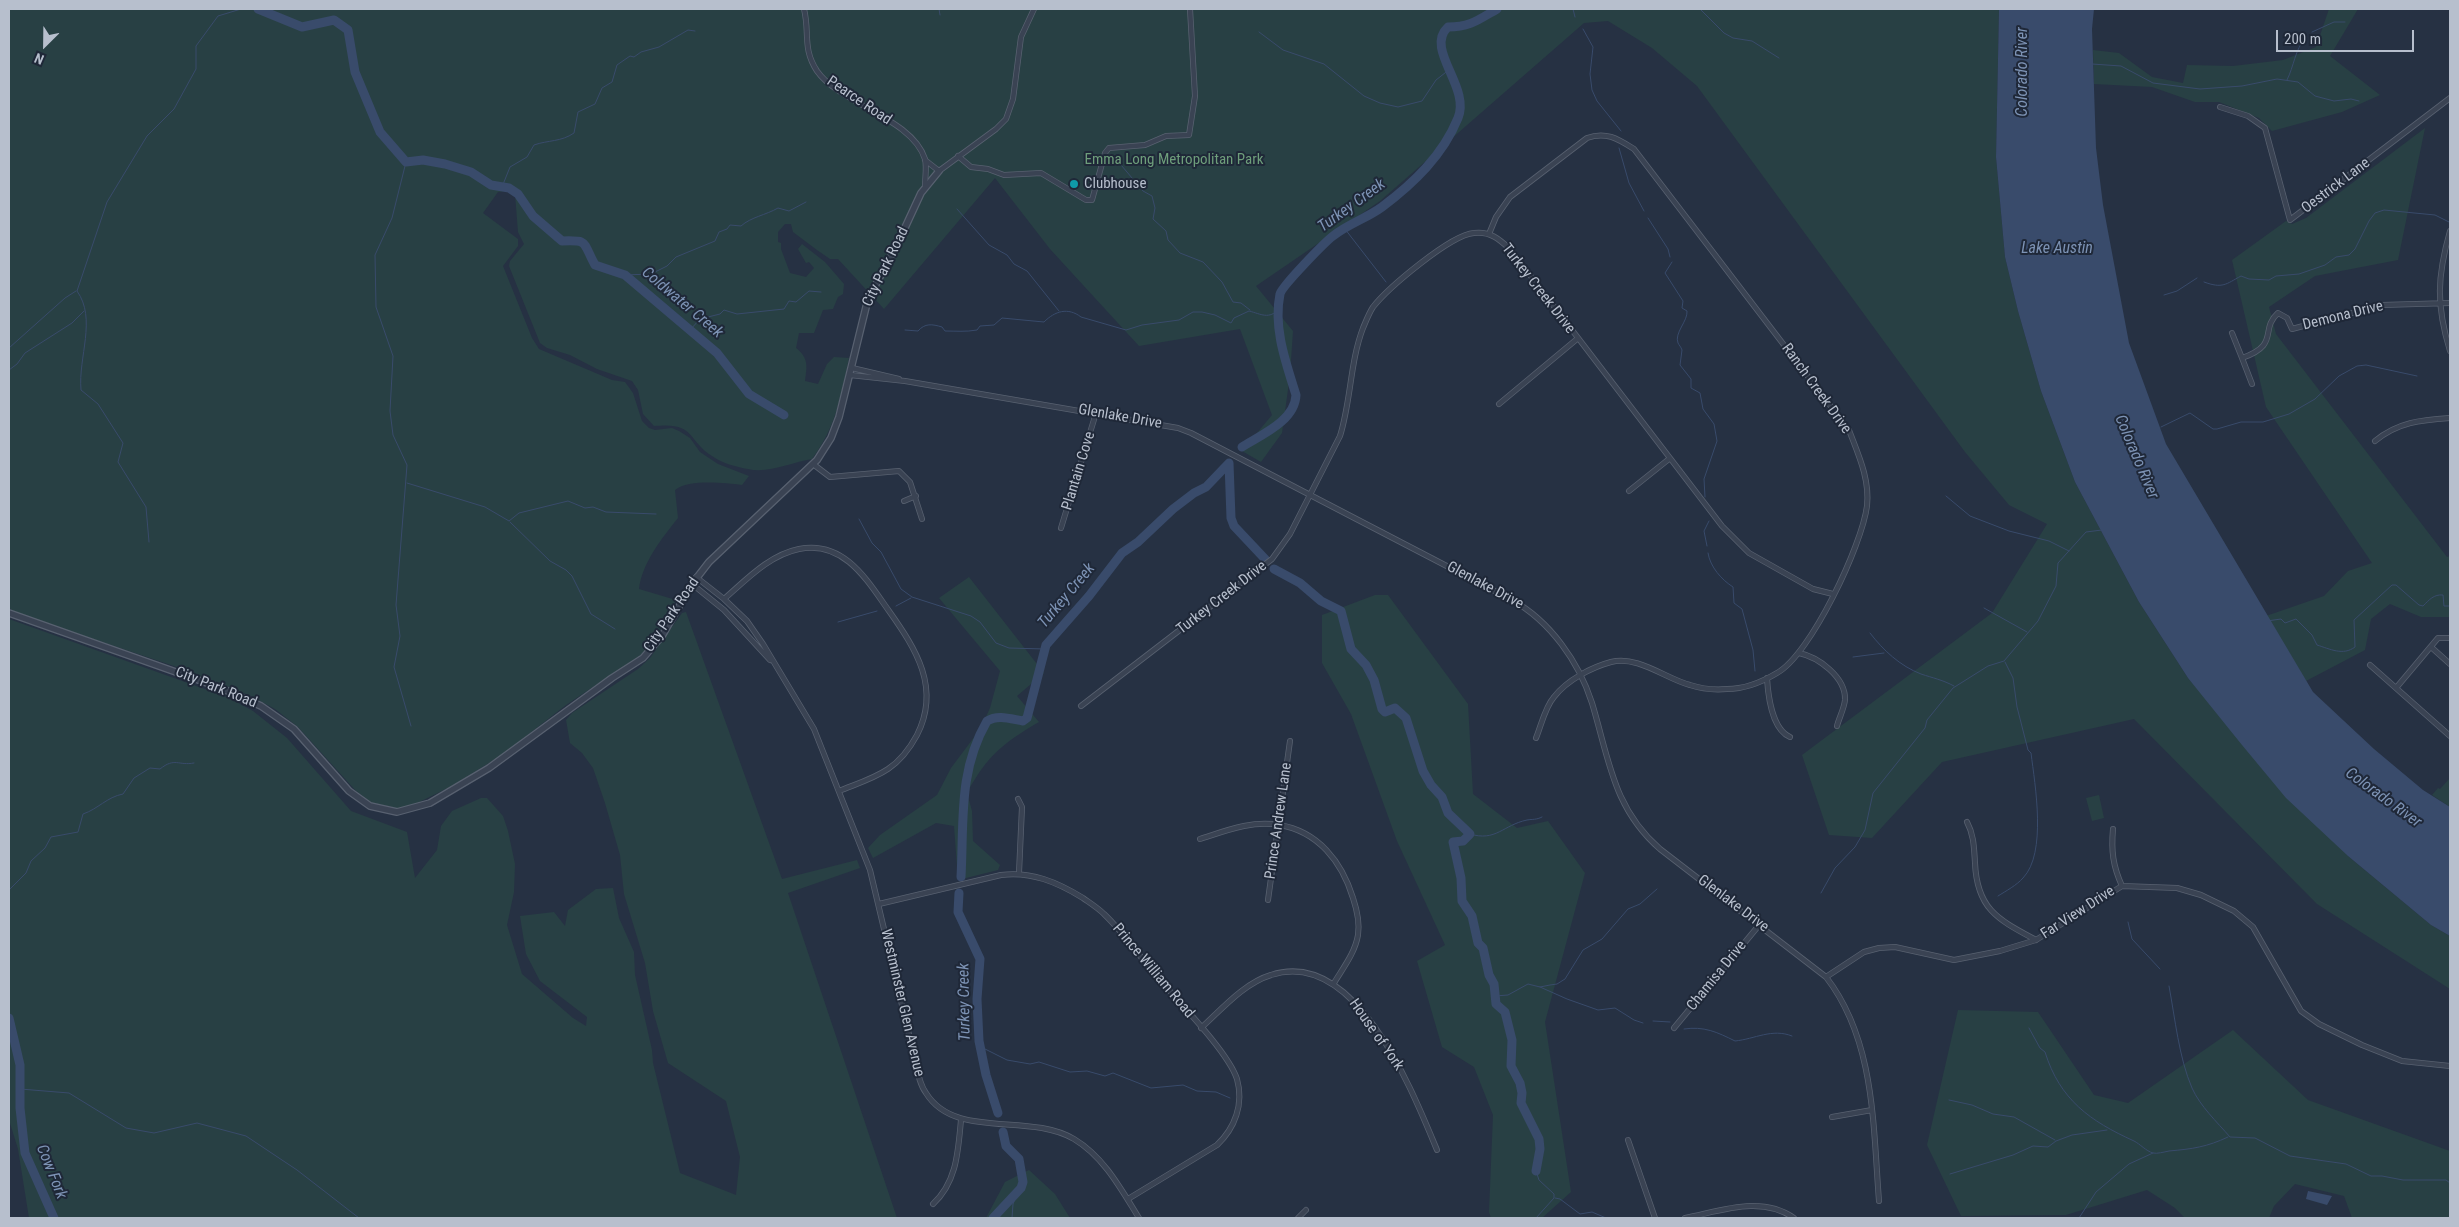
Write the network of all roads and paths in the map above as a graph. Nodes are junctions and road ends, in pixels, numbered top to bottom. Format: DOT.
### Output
graph roads {
  1 [pos="804,9"];
  2 [pos="1034,9"];
  3 [pos="1190,9"];
  4 [pos="2450,98"];
  5 [pos="2220,108"];
  6 [pos="958,156"];
  7 [pos="925,160"];
  8 [pos="939,170"];
  9 [pos="925,186"];
  10 [pos="2450,231"];
  11 [pos="1489,234"];
  12 [pos="2439,303"];
  13 [pos="2450,303"];
  14 [pos="2232,334"];
  15 [pos="1577,339"];
  16 [pos="2450,351"];
  17 [pos="2242,358"];
  18 [pos="852,368"];
  19 [pos="850,375"];
  20 [pos="905,381"];
  21 [pos="2252,384"];
  22 [pos="1499,404"];
  23 [pos="1096,413"];
  24 [pos="2450,418"];
  25 [pos="2375,441"];
  26 [pos="1670,459"];
  27 [pos="813,464"];
  28 [pos="1629,491"];
  29 [pos="1310,494"];
  30 [pos="916,496"];
  31 [pos="904,501"];
  32 [pos="922,519"];
  33 [pos="1061,528"];
  34 [pos="696,577"];
  35 [pos="692,584"];
  36 [pos="1833,594"];
  37 [pos="724,599"];
  38 [pos="9,613"];
  39 [pos="2450,638"];
  40 [pos="2430,647"];
  41 [pos="1799,653"];
  42 [pos="2450,664"];
  43 [pos="2370,666"];
  44 [pos="778,668"];
  45 [pos="1580,675"];
  46 [pos="1767,678"];
  47 [pos="2396,688"];
  48 [pos="1081,706"];
  49 [pos="1837,726"];
  50 [pos="2450,736"];
  51 [pos="1790,737"];
  52 [pos="1536,738"];
  53 [pos="1290,741"];
  54 [pos="839,791"];
  55 [pos="1018,798"];
  56 [pos="1967,822"];
  57 [pos="1278,824"];
  58 [pos="2113,829"];
  59 [pos="1200,839"];
  60 [pos="1019,873"];
  61 [pos="2122,886"];
  62 [pos="1268,900"];
  63 [pos="879,904"];
  64 [pos="1760,924"];
  65 [pos="2036,940"];
  66 [pos="1826,977"];
  67 [pos="1334,983"];
  68 [pos="1201,1028"];
  69 [pos="1674,1028"];
  70 [pos="2450,1066"];
  71 [pos="1872,1110"];
  72 [pos="1832,1117"];
  73 [pos="961,1120"];
  74 [pos="1628,1140"];
  75 [pos="1437,1150"];
  76 [pos="1128,1199"];
  77 [pos="1879,1201"];
  78 [pos="933,1204"];
  79 [pos="1306,1210"];
  80 [pos="1139,1218"];
  81 [pos="1298,1218"];
  82 [pos="1655,1218"];
  83 [pos="1685,1218"];
  84 [pos="1794,1218"];
  1 -- 7 [label="street, Pearce Road"];
  2 -- 6 [label="street, City Park Road"];
  3 -- 6 [label="street"];
  4 -- 5 [label="street, Oestrick Lane"];
  6 -- 8 [label="street, City Park Road"];
  7 -- 8 [label="street, Pearce Road"];
  7 -- 9 [label="street"];
  8 -- 9 [label="street, City Park Road"];
  9 -- 18 [label="street, City Park Road"];
  10 -- 12 [label="street"];
  11 -- 15 [label="street, Turkey Creek Drive"];
  11 -- 29 [label="street, Turkey Creek Drive"];
  11 -- 36 [label="street, Ranch Creek Drive"];
  12 -- 13 [label="street, Demona Drive"];
  12 -- 16 [label="street"];
  12 -- 17 [label="street, Demona Drive"];
  14 -- 17 [label="street"];
  15 -- 22 [label="street"];
  15 -- 26 [label="street, Turkey Creek Drive"];
  17 -- 21 [label="street"];
  18 -- 19 [label="street, City Park Road"];
  18 -- 20 [label="street, Glenlake Drive"];
  19 -- 20 [label="street, Glenlake Drive"];
  19 -- 27 [label="street, City Park Road"];
  20 -- 23 [label="street, Glenlake Drive"];
  23 -- 29 [label="street, Glenlake Drive"];
  23 -- 33 [label="street, Plantain Cove"];
  24 -- 25 [label="street"];
  26 -- 28 [label="street"];
  26 -- 36 [label="street, Turkey Creek Drive"];
  27 -- 30 [label="street"];
  27 -- 34 [label="street, City Park Road"];
  29 -- 45 [label="street, Glenlake Drive"];
  29 -- 48 [label="street, Turkey Creek Drive"];
  30 -- 31 [label="street"];
  30 -- 32 [label="street"];
  34 -- 35 [label="street, City Park Road"];
  34 -- 37 [label="street, Westminster Glen Avenue"];
  35 -- 38 [label="street, City Park Road"];
  35 -- 44 [label="street, Westminster Glen Avenue"];
  36 -- 41 [label="street, Ranch Creek Drive"];
  37 -- 44 [label="street, Westminster Glen Avenue"];
  37 -- 54 [label="street"];
  39 -- 40 [label="street"];
  40 -- 42 [label="street"];
  40 -- 47 [label="street"];
  41 -- 46 [label="street, Ranch Creek Drive"];
  41 -- 49 [label="street"];
  43 -- 47 [label="street"];
  44 -- 54 [label="street, Westminster Glen Avenue"];
  45 -- 46 [label="street, Ranch Creek Drive"];
  45 -- 52 [label="street, Ranch Creek Drive"];
  45 -- 64 [label="street, Glenlake Drive"];
  46 -- 51 [label="street"];
  47 -- 50 [label="street"];
  53 -- 57 [label="street, Prince Andrew Lane"];
  54 -- 63 [label="street, Westminster Glen Avenue"];
  55 -- 60 [label="street"];
  56 -- 65 [label="street"];
  57 -- 59 [label="street"];
  57 -- 62 [label="street, Prince Andrew Lane"];
  57 -- 67 [label="street"];
  58 -- 61 [label="street"];
  60 -- 63 [label="street, Prince William Road"];
  60 -- 68 [label="street, Prince William Road"];
  61 -- 65 [label="street, Far View Drive"];
  61 -- 70 [label="street, Far View Drive"];
  63 -- 73 [label="street, Westminster Glen Avenue"];
  64 -- 66 [label="street, Glenlake Drive"];
  64 -- 69 [label="street, Chamisa Drive"];
  65 -- 66 [label="street, Far View Drive"];
  66 -- 71 [label="street, Glenlake Drive"];
  67 -- 68 [label="street, House of York"];
  67 -- 75 [label="street, House of York"];
  68 -- 76 [label="street, Prince William Road"];
  71 -- 72 [label="street"];
  71 -- 77 [label="street, Glenlake Drive"];
  73 -- 76 [label="street, Westminster Glen Avenue"];
  73 -- 78 [label="street"];
  74 -- 82 [label="street"];
  76 -- 80 [label="street, Westminster Glen Avenue"];
  79 -- 81 [label="street"];
  83 -- 84 [label="street"];
}
